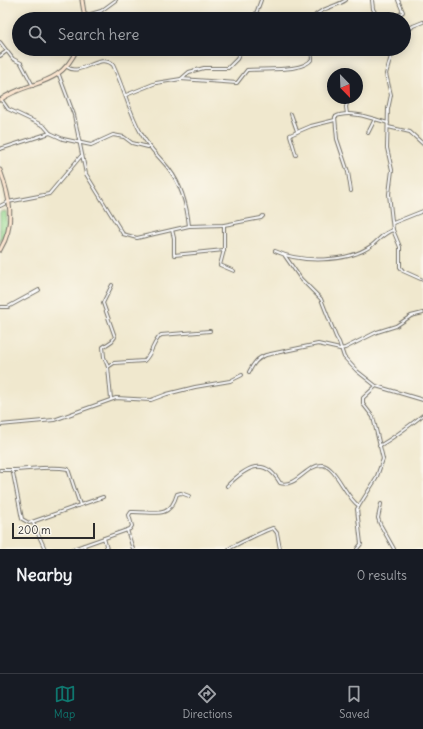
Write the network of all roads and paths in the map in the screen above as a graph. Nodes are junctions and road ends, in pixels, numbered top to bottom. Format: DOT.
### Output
graph roads {
  1 [pos="82,0"];
  2 [pos="116,0"];
  3 [pos="261,0"];
  4 [pos="346,0"];
  5 [pos="372,0"];
  6 [pos="398,0"];
  7 [pos="83,12"];
  8 [pos="101,12"];
  9 [pos="257,12"];
  10 [pos="319,12"];
  11 [pos="375,12"];
  12 [pos="403,12"];
  13 [pos="423,22"];
  14 [pos="411,28"];
  15 [pos="0,42"];
  16 [pos="8,51"];
  17 [pos="0,56"];
  18 [pos="74,56"];
  19 [pos="239,56"];
  20 [pos="312,56"];
  21 [pos="391,56"];
  22 [pos="67,67"];
  23 [pos="59,74"];
  24 [pos="181,79"];
  25 [pos="33,86"];
  26 [pos="125,95"];
  27 [pos="0,99"];
  28 [pos="347,104"];
  29 [pos="291,114"];
  30 [pos="347,114"];
  31 [pos="375,119"];
  32 [pos="334,120"];
  33 [pos="388,123"];
  34 [pos="388,127"];
  35 [pos="297,132"];
  36 [pos="50,133"];
  37 [pos="368,133"];
  38 [pos="79,143"];
  39 [pos="423,144"];
  40 [pos="148,147"];
  41 [pos="0,149"];
  42 [pos="296,155"];
  43 [pos="81,156"];
  44 [pos="0,170"];
  45 [pos="351,191"];
  46 [pos="8,202"];
  47 [pos="0,206"];
  48 [pos="423,211"];
  49 [pos="263,216"];
  50 [pos="393,223"];
  51 [pos="224,225"];
  52 [pos="189,226"];
  53 [pos="172,230"];
  54 [pos="393,230"];
  55 [pos="0,250"];
  56 [pos="224,250"];
  57 [pos="274,251"];
  58 [pos="285,256"];
  59 [pos="234,271"];
  60 [pos="423,280"];
  61 [pos="112,285"];
  62 [pos="39,290"];
  63 [pos="0,307"];
  64 [pos="423,313"];
  65 [pos="210,331"];
  66 [pos="340,349"];
  67 [pos="108,367"];
  68 [pos="249,372"];
  69 [pos="242,375"];
  70 [pos="376,386"];
  71 [pos="111,400"];
  72 [pos="423,400"];
  73 [pos="423,415"];
  74 [pos="0,425"];
  75 [pos="379,446"];
  76 [pos="0,470"];
  77 [pos="11,470"];
  78 [pos="227,486"];
  79 [pos="189,496"];
  80 [pos="103,497"];
  81 [pos="381,504"];
  82 [pos="80,505"];
  83 [pos="359,506"];
  84 [pos="33,523"];
  85 [pos="127,530"];
  86 [pos="104,538"];
  87 [pos="84,545"];
  88 [pos="45,549"];
  89 [pos="72,549"];
  90 [pos="85,549"];
  91 [pos="107,549"];
  92 [pos="133,549"];
  93 [pos="229,549"];
  94 [pos="280,549"];
  95 [pos="357,549"];
  96 [pos="394,549"];
  1 -- 7 [label="street"];
  2 -- 8 [label="street"];
  3 -- 9 [label="street"];
  4 -- 10 [label="street"];
  5 -- 11 [label="street"];
  6 -- 12 [label="street"];
  13 -- 14 [label="street"];
  15 -- 16 [label="street"];
  16 -- 17 [label="street"];
  16 -- 25 [label="street"];
  18 -- 22 [label="street"];
  19 -- 24 [label="street"];
  20 -- 24 [label="street"];
  21 -- 33 [label="street"];
  22 -- 23 [label="street"];
  22 -- 26 [label="street"];
  23 -- 25 [label="street"];
  23 -- 38 [label="street"];
  24 -- 26 [label="street"];
  25 -- 27 [label="street"];
  26 -- 40 [label="street"];
  27 -- 36 [label="street"];
  28 -- 30 [label="street"];
  29 -- 35 [label="street"];
  30 -- 31 [label="street"];
  30 -- 32 [label="street"];
  31 -- 33 [label="street"];
  31 -- 37 [label="street"];
  32 -- 35 [label="street"];
  32 -- 45 [label="street"];
  33 -- 34 [label="street"];
  34 -- 39 [label="street"];
  34 -- 50 [label="street"];
  35 -- 42 [label="street"];
  36 -- 38 [label="street"];
  36 -- 41 [label="street"];
  38 -- 40 [label="street"];
  38 -- 43 [label="street"];
  40 -- 52 [label="street"];
  43 -- 46 [label="street"];
  43 -- 53 [label="street"];
  44 -- 46 [label="street"];
  46 -- 47 [label="street"];
  46 -- 55 [label="street"];
  48 -- 50 [label="street"];
  49 -- 51 [label="street"];
  50 -- 54 [label="street"];
  51 -- 52 [label="street"];
  51 -- 56 [label="street"];
  52 -- 53 [label="street"];
  53 -- 56 [label="street"];
  54 -- 58 [label="street"];
  54 -- 60 [label="street"];
  56 -- 59 [label="street"];
  57 -- 58 [label="street"];
  58 -- 66 [label="street"];
  61 -- 67 [label="street"];
  62 -- 63 [label="street"];
  64 -- 66 [label="street"];
  65 -- 67 [label="street"];
  66 -- 68 [label="street"];
  66 -- 70 [label="street"];
  67 -- 71 [label="street"];
  69 -- 71 [label="street"];
  70 -- 72 [label="street"];
  70 -- 75 [label="street"];
  71 -- 74 [label="street"];
  73 -- 75 [label="street"];
  75 -- 83 [label="street"];
  76 -- 77 [label="street"];
  77 -- 82 [label="street"];
  77 -- 84 [label="street"];
  78 -- 83 [label="street"];
  79 -- 85 [label="street"];
  80 -- 82 [label="street"];
  81 -- 96 [label="street"];
  82 -- 84 [label="street"];
  83 -- 95 [label="street"];
  84 -- 88 [label="street"];
  85 -- 86 [label="street"];
  85 -- 92 [label="street"];
  86 -- 87 [label="street"];
  86 -- 91 [label="street"];
  87 -- 89 [label="street"];
  87 -- 90 [label="street"];
  93 -- 94 [label="street"];
}
